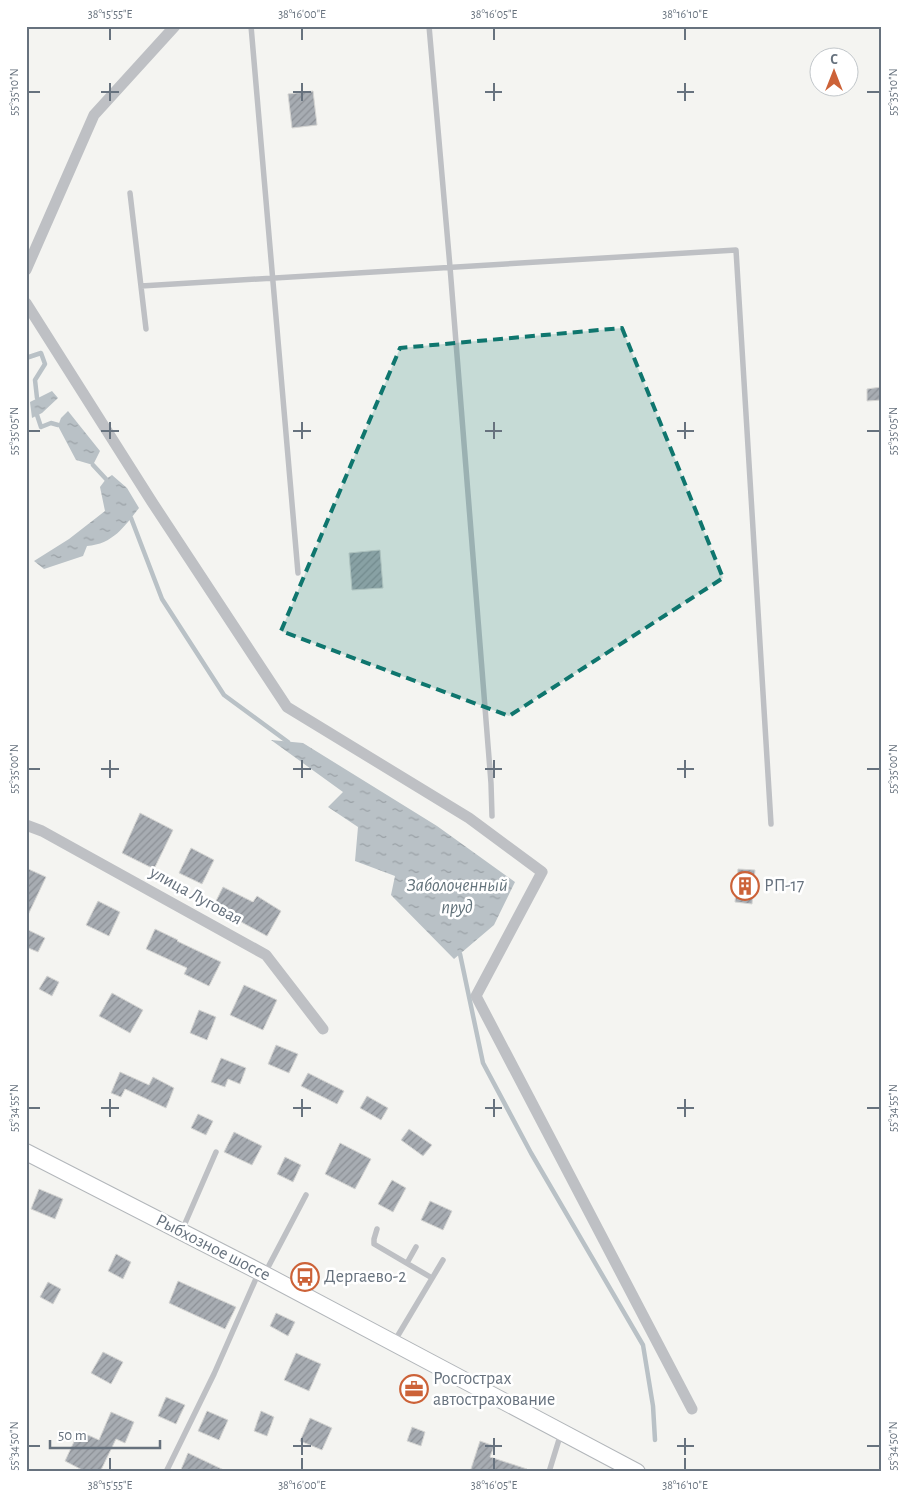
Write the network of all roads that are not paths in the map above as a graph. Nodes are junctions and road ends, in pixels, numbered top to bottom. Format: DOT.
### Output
graph roads {
  1 [pos="175,26"];
  2 [pos="252,26"];
  3 [pos="429,26"];
  4 [pos="130,193"];
  5 [pos="450,267"];
  6 [pos="26,270"];
  7 [pos="272,277"];
  8 [pos="141,286"];
  9 [pos="26,303"];
  10 [pos="146,329"];
  11 [pos="298,573"];
  12 [pos="492,816"];
  13 [pos="771,824"];
  14 [pos="26,825"];
  15 [pos="323,1029"];
  16 [pos="26,1152"];
  17 [pos="216,1152"];
  18 [pos="306,1195"];
  19 [pos="183,1228"];
  20 [pos="377,1229"];
  21 [pos="416,1247"];
  22 [pos="443,1260"];
  23 [pos="408,1263"];
  24 [pos="262,1273"];
  25 [pos="432,1278"];
  26 [pos="394,1343"];
  27 [pos="692,1409"];
  28 [pos="562,1432"];
  29 [pos="166,1472"];
  30 [pos="549,1472"];
  31 [pos="637,1472"];
  1 -- 6 [label="street"];
  2 -- 7 [label="lane"];
  3 -- 5 [label="lane"];
  4 -- 8 [label="lane"];
  5 -- 7 [label="lane"];
  5 -- 12 [label="lane"];
  5 -- 13 [label="lane"];
  7 -- 8 [label="lane"];
  7 -- 11 [label="lane"];
  8 -- 10 [label="lane"];
  9 -- 27 [label="street"];
  14 -- 15 [label="street, улица Луговая"];
  16 -- 24 [label="main road, Рыбхозное шоссе"];
  17 -- 19 [label="lane"];
  18 -- 24 [label="lane"];
  20 -- 23 [label="lane"];
  21 -- 23 [label="lane"];
  22 -- 25 [label="lane"];
  23 -- 25 [label="lane"];
  24 -- 26 [label="main road, Рыбхозное шоссе"];
  24 -- 29 [label="lane"];
  25 -- 26 [label="lane"];
  26 -- 28 [label="main road, Рыбхозное шоссе"];
  28 -- 30 [label="lane"];
  28 -- 31 [label="main road, Рыбхозное шоссе"];
}
